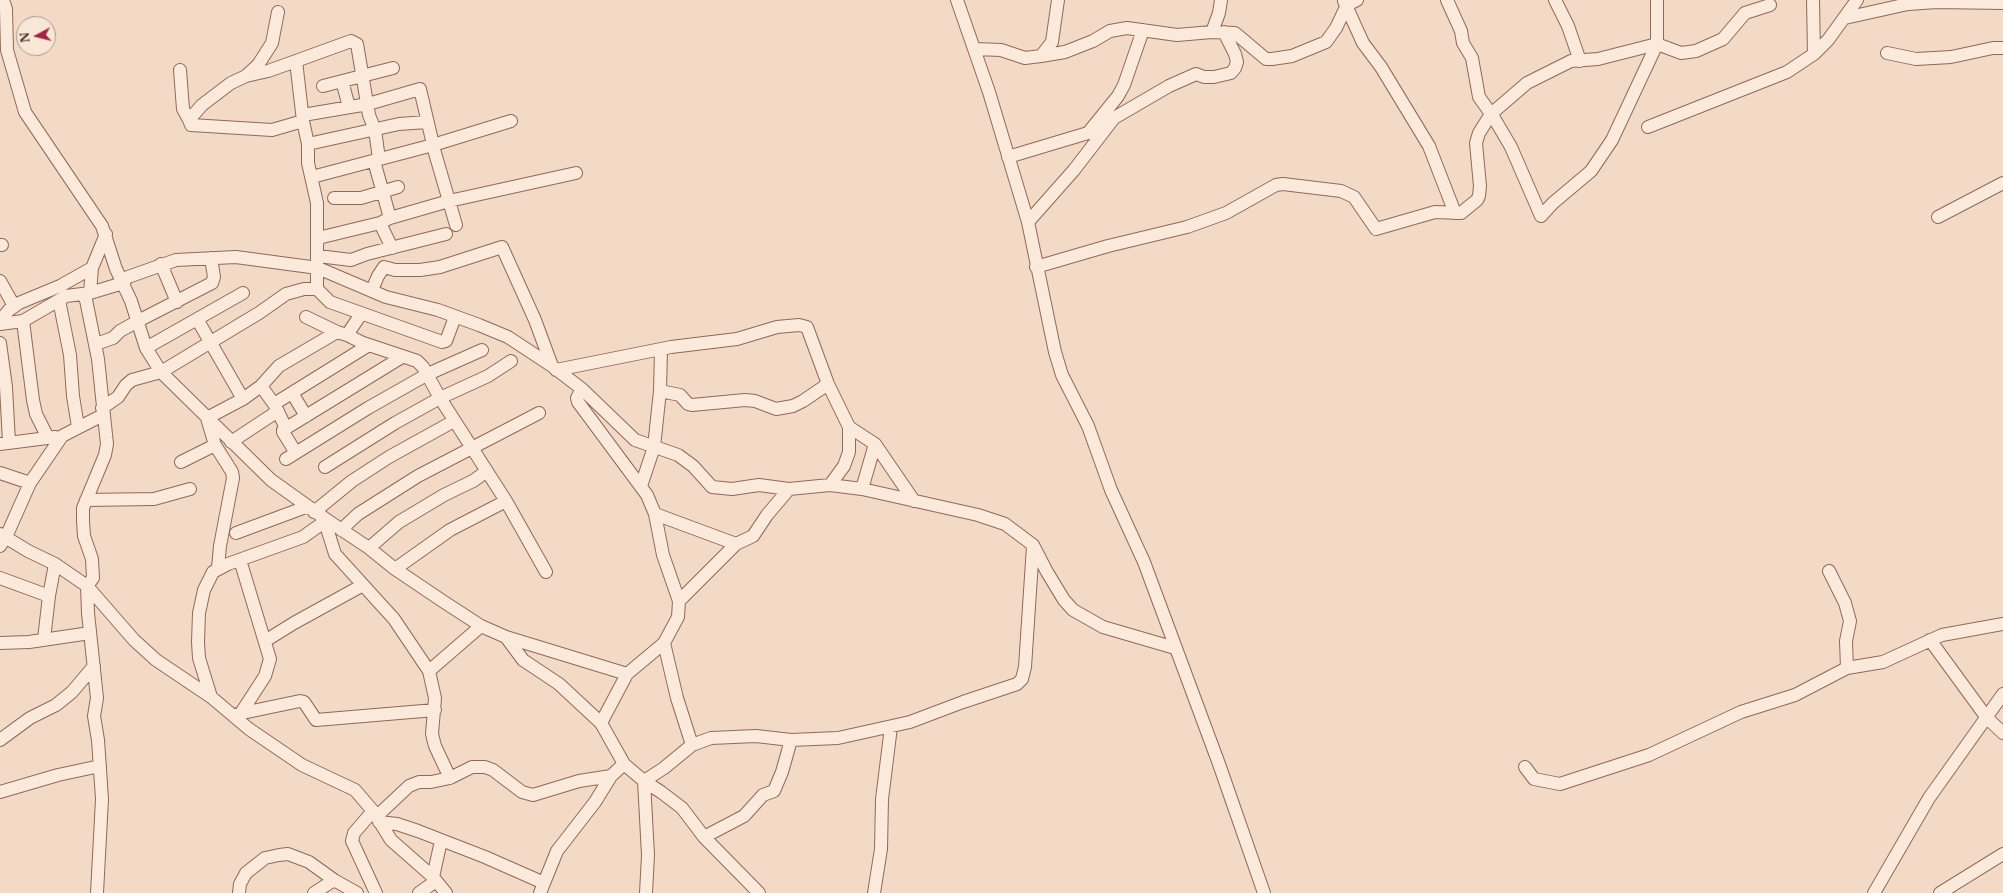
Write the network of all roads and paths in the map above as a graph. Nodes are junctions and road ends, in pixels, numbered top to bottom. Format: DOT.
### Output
graph roads {
  1 [pos="3,0"];
  2 [pos="958,0"];
  3 [pos="1058,0"];
  4 [pos="1221,0"];
  5 [pos="1447,0"];
  6 [pos="1556,0"];
  7 [pos="1656,0"];
  8 [pos="1813,0"];
  9 [pos="1857,0"];
  10 [pos="1349,2"];
  11 [pos="1908,2"];
  12 [pos="2003,3"];
  13 [pos="1770,5"];
  14 [pos="278,12"];
  15 [pos="1845,18"];
  16 [pos="1143,30"];
  17 [pos="1218,32"];
  18 [pos="1658,44"];
  19 [pos="2003,48"];
  20 [pos="975,49"];
  21 [pos="1887,53"];
  22 [pos="1814,54"];
  23 [pos="1041,56"];
  24 [pos="296,61"];
  25 [pos="1580,61"];
  26 [pos="394,68"];
  27 [pos="180,70"];
  28 [pos="364,75"];
  29 [pos="246,76"];
  30 [pos="342,81"];
  31 [pos="323,86"];
  32 [pos="368,104"];
  33 [pos="349,107"];
  34 [pos="1491,114"];
  35 [pos="303,118"];
  36 [pos="188,120"];
  37 [pos="427,122"];
  38 [pos="511,122"];
  39 [pos="1648,127"];
  40 [pos="375,130"];
  41 [pos="308,144"];
  42 [pos="433,145"];
  43 [pos="1008,158"];
  44 [pos="377,160"];
  45 [pos="576,173"];
  46 [pos="312,177"];
  47 [pos="2003,183"];
  48 [pos="398,187"];
  49 [pos="382,192"];
  50 [pos="334,198"];
  51 [pos="449,201"];
  52 [pos="1456,213"];
  53 [pos="1938,217"];
  54 [pos="385,221"];
  55 [pos="1028,222"];
  56 [pos="456,225"];
  57 [pos="106,234"];
  58 [pos="446,234"];
  59 [pos="318,238"];
  60 [pos="392,248"];
  61 [pos="318,256"];
  62 [pos="211,258"];
  63 [pos="161,264"];
  64 [pos="1036,267"];
  65 [pos="92,268"];
  66 [pos="318,268"];
  67 [pos="0,282"];
  68 [pos="123,283"];
  69 [pos="317,289"];
  70 [pos="372,290"];
  71 [pos="86,293"];
  72 [pos="243,293"];
  73 [pos="59,300"];
  74 [pos="177,302"];
  75 [pos="14,306"];
  76 [pos="361,314"];
  77 [pos="306,317"];
  78 [pos="454,317"];
  79 [pos="197,319"];
  80 [pos="23,321"];
  81 [pos="138,321"];
  82 [pos="0,323"];
  83 [pos="342,334"];
  84 [pos="0,343"];
  85 [pos="96,344"];
  86 [pos="210,344"];
  87 [pos="369,345"];
  88 [pos="146,348"];
  89 [pos="482,350"];
  90 [pos="661,350"];
  91 [pos="402,357"];
  92 [pos="511,361"];
  93 [pos="554,368"];
  94 [pos="160,372"];
  95 [pos="428,374"];
  96 [pos="828,384"];
  97 [pos="261,386"];
  98 [pos="582,389"];
  99 [pos="660,391"];
  100 [pos="292,393"];
  101 [pos="440,398"];
  102 [pos="243,399"];
  103 [pos="276,407"];
  104 [pos="103,412"];
  105 [pos="539,413"];
  106 [pos="306,416"];
  107 [pos="207,418"];
  108 [pos="454,421"];
  109 [pos="78,427"];
  110 [pos="849,427"];
  111 [pos="286,428"];
  112 [pos="62,436"];
  113 [pos="48,438"];
  114 [pos="5,443"];
  115 [pos="875,444"];
  116 [pos="216,445"];
  117 [pos="234,445"];
  118 [pos="472,447"];
  119 [pos="654,447"];
  120 [pos="223,457"];
  121 [pos="181,462"];
  122 [pos="325,467"];
  123 [pos="488,471"];
  124 [pos="0,473"];
  125 [pos="30,483"];
  126 [pos="830,485"];
  127 [pos="641,486"];
  128 [pos="190,489"];
  129 [pos="789,489"];
  130 [pos="862,489"];
  131 [pos="86,500"];
  132 [pos="506,501"];
  133 [pos="914,501"];
  134 [pos="310,509"];
  135 [pos="655,514"];
  136 [pos="326,521"];
  137 [pos="342,530"];
  138 [pos="236,533"];
  139 [pos="2,539"];
  140 [pos="736,544"];
  141 [pos="1033,545"];
  142 [pos="369,548"];
  143 [pos="240,560"];
  144 [pos="55,564"];
  145 [pos="218,568"];
  146 [pos="395,569"];
  147 [pos="1829,571"];
  148 [pos="546,572"];
  149 [pos="0,578"];
  150 [pos="363,585"];
  151 [pos="88,586"];
  152 [pos="49,596"];
  153 [pos="679,600"];
  154 [pos="2003,624"];
  155 [pos="481,626"];
  156 [pos="90,633"];
  157 [pos="506,638"];
  158 [pos="44,639"];
  159 [pos="1930,640"];
  160 [pos="265,641"];
  161 [pos="0,643"];
  162 [pos="664,643"];
  163 [pos="1175,648"];
  164 [pos="94,666"];
  165 [pos="1847,668"];
  166 [pos="429,671"];
  167 [pos="627,674"];
  168 [pos="2003,694"];
  169 [pos="211,697"];
  170 [pos="435,710"];
  171 [pos="237,714"];
  172 [pos="1987,718"];
  173 [pos="601,723"];
  174 [pos="891,727"];
  175 [pos="2003,733"];
  176 [pos="0,740"];
  177 [pos="791,740"];
  178 [pos="692,745"];
  179 [pos="624,764"];
  180 [pos="100,766"];
  181 [pos="1524,768"];
  182 [pos="611,776"];
  183 [pos="450,778"];
  184 [pos="644,781"];
  185 [pos="0,792"];
  186 [pos="376,817"];
  187 [pos="704,837"];
  188 [pos="441,841"];
  189 [pos="2003,854"];
  190 [pos="435,879"];
  191 [pos="334,880"];
  192 [pos="542,888"];
  193 [pos="97,893"];
  194 [pos="239,893"];
  195 [pos="314,893"];
  196 [pos="356,893"];
  197 [pos="376,893"];
  198 [pos="419,893"];
  199 [pos="446,893"];
  200 [pos="646,893"];
  201 [pos="759,893"];
  202 [pos="874,893"];
  203 [pos="1264,893"];
  204 [pos="1874,893"];
  205 [pos="1940,893"];
  1 -- 57 [label="street"];
  2 -- 20 [label="street"];
  3 -- 23 [label="street"];
  4 -- 17 [label="street"];
  5 -- 34 [label="street"];
  6 -- 25 [label="street"];
  7 -- 18 [label="street"];
  8 -- 22 [label="street"];
  9 -- 15 [label="street"];
  10 -- 17 [label="street"];
  10 -- 52 [label="street"];
  11 -- 12 [label="street"];
  11 -- 15 [label="street"];
  13 -- 18 [label="street"];
  14 -- 29 [label="street"];
  15 -- 22 [label="street"];
  16 -- 17 [label="street"];
  16 -- 23 [label="street"];
  16 -- 43 [label="street"];
  17 -- 55 [label="street"];
  18 -- 25 [label="street"];
  18 -- 34 [label="street"];
  19 -- 21 [label="street"];
  20 -- 23 [label="street"];
  20 -- 43 [label="street"];
  22 -- 39 [label="street"];
  24 -- 28 [label="street"];
  24 -- 29 [label="street"];
  24 -- 35 [label="street"];
  25 -- 34 [label="street"];
  26 -- 28 [label="street"];
  27 -- 36 [label="street"];
  28 -- 30 [label="street"];
  28 -- 32 [label="street"];
  29 -- 36 [label="street"];
  30 -- 31 [label="street"];
  30 -- 33 [label="street"];
  32 -- 33 [label="street"];
  32 -- 37 [label="street"];
  32 -- 40 [label="street"];
  33 -- 35 [label="street"];
  34 -- 52 [label="street"];
  35 -- 36 [label="street"];
  35 -- 41 [label="street"];
  37 -- 40 [label="street"];
  37 -- 42 [label="street"];
  38 -- 42 [label="street"];
  40 -- 41 [label="street"];
  40 -- 44 [label="street"];
  41 -- 46 [label="street"];
  42 -- 44 [label="street"];
  42 -- 51 [label="street"];
  43 -- 55 [label="street"];
  44 -- 46 [label="street"];
  44 -- 49 [label="street"];
  45 -- 51 [label="street"];
  46 -- 59 [label="street"];
  47 -- 53 [label="street"];
  48 -- 49 [label="street"];
  49 -- 50 [label="street"];
  49 -- 54 [label="street"];
  51 -- 54 [label="street"];
  51 -- 56 [label="street"];
  52 -- 64 [label="street"];
  54 -- 59 [label="street"];
  54 -- 60 [label="street"];
  55 -- 64 [label="street"];
  57 -- 65 [label="street"];
  57 -- 68 [label="street"];
  58 -- 60 [label="street"];
  59 -- 61 [label="street"];
  60 -- 61 [label="street"];
  61 -- 66 [label="street"];
  62 -- 63 [label="street"];
  62 -- 66 [label="street"];
  62 -- 74 [label="street"];
  63 -- 68 [label="street"];
  63 -- 74 [label="street"];
  64 -- 163 [label="street"];
  65 -- 71 [label="street"];
  65 -- 75 [label="street"];
  66 -- 69 [label="street"];
  66 -- 70 [label="street"];
  67 -- 75 [label="street"];
  68 -- 71 [label="street"];
  68 -- 81 [label="street"];
  69 -- 76 [label="street"];
  69 -- 86 [label="street"];
  70 -- 78 [label="street"];
  70 -- 93 [label="street"];
  71 -- 73 [label="street"];
  71 -- 85 [label="street"];
  72 -- 79 [label="street"];
  73 -- 80 [label="street"];
  73 -- 109 [label="street"];
  74 -- 81 [label="street"];
  75 -- 82 [label="street"];
  76 -- 78 [label="street"];
  76 -- 83 [label="street"];
  77 -- 83 [label="street"];
  78 -- 93 [label="street"];
  79 -- 86 [label="street"];
  79 -- 88 [label="street"];
  80 -- 82 [label="street"];
  80 -- 113 [label="street"];
  81 -- 85 [label="street"];
  81 -- 88 [label="street"];
  83 -- 87 [label="street"];
  83 -- 97 [label="street"];
  84 -- 114 [label="street"];
  85 -- 104 [label="street"];
  86 -- 94 [label="street"];
  86 -- 102 [label="street"];
  87 -- 91 [label="street"];
  87 -- 100 [label="street"];
  88 -- 94 [label="street"];
  89 -- 95 [label="street"];
  90 -- 93 [label="street"];
  90 -- 96 [label="street"];
  90 -- 99 [label="street"];
  91 -- 95 [label="street"];
  91 -- 106 [label="street"];
  92 -- 101 [label="street"];
  93 -- 98 [label="street"];
  94 -- 104 [label="street"];
  94 -- 107 [label="street"];
  95 -- 101 [label="street"];
  95 -- 111 [label="street"];
  96 -- 99 [label="street"];
  96 -- 110 [label="street"];
  97 -- 102 [label="street"];
  97 -- 103 [label="street"];
  98 -- 119 [label="street"];
  98 -- 127 [label="street"];
  99 -- 119 [label="street"];
  100 -- 103 [label="street"];
  100 -- 106 [label="street"];
  101 -- 108 [label="street"];
  101 -- 122 [label="street"];
  102 -- 107 [label="street"];
  103 -- 111 [label="street"];
  103 -- 117 [label="street"];
  104 -- 109 [label="street"];
  104 -- 131 [label="street"];
  105 -- 118 [label="street"];
  106 -- 111 [label="street"];
  107 -- 116 [label="street"];
  107 -- 117 [label="street"];
  108 -- 118 [label="street"];
  108 -- 134 [label="street"];
  109 -- 112 [label="street"];
  110 -- 115 [label="street"];
  110 -- 126 [label="street"];
  112 -- 113 [label="street"];
  112 -- 125 [label="street"];
  113 -- 114 [label="street"];
  115 -- 130 [label="street"];
  115 -- 133 [label="street"];
  116 -- 120 [label="street"];
  116 -- 121 [label="street"];
  117 -- 120 [label="street"];
  117 -- 134 [label="street"];
  118 -- 123 [label="street"];
  118 -- 137 [label="street"];
  119 -- 127 [label="street"];
  119 -- 129 [label="street"];
  120 -- 145 [label="street"];
  123 -- 132 [label="street"];
  123 -- 142 [label="street"];
  124 -- 125 [label="street"];
  125 -- 139 [label="street"];
  126 -- 129 [label="street"];
  126 -- 130 [label="street"];
  127 -- 135 [label="street"];
  128 -- 131 [label="street"];
  129 -- 140 [label="street"];
  130 -- 133 [label="street"];
  131 -- 151 [label="street"];
  132 -- 146 [label="street"];
  132 -- 148 [label="street"];
  133 -- 141 [label="street"];
  134 -- 136 [label="street"];
  134 -- 138 [label="street"];
  135 -- 140 [label="street"];
  135 -- 153 [label="street"];
  136 -- 137 [label="street"];
  136 -- 143 [label="street"];
  136 -- 150 [label="street"];
  137 -- 142 [label="street"];
  139 -- 144 [label="street"];
  140 -- 153 [label="street"];
  141 -- 163 [label="street"];
  141 -- 174 [label="street"];
  142 -- 146 [label="street"];
  143 -- 145 [label="street"];
  143 -- 160 [label="street"];
  144 -- 151 [label="street"];
  144 -- 152 [label="street"];
  145 -- 169 [label="street"];
  146 -- 155 [label="street"];
  147 -- 165 [label="street"];
  149 -- 152 [label="street"];
  150 -- 160 [label="street"];
  150 -- 166 [label="street"];
  151 -- 156 [label="street"];
  151 -- 169 [label="street"];
  152 -- 158 [label="street"];
  153 -- 162 [label="street"];
  154 -- 159 [label="street"];
  155 -- 157 [label="street"];
  155 -- 166 [label="street"];
  156 -- 158 [label="street"];
  156 -- 164 [label="street"];
  157 -- 167 [label="street"];
  157 -- 173 [label="street"];
  158 -- 161 [label="street"];
  159 -- 165 [label="street"];
  159 -- 172 [label="street"];
  160 -- 171 [label="street"];
  162 -- 167 [label="street"];
  162 -- 178 [label="street"];
  163 -- 203 [label="street"];
  164 -- 176 [label="street"];
  164 -- 180 [label="street"];
  165 -- 181 [label="street"];
  166 -- 170 [label="street"];
  167 -- 173 [label="street"];
  168 -- 172 [label="street"];
  169 -- 171 [label="street"];
  170 -- 171 [label="street"];
  170 -- 183 [label="street"];
  171 -- 186 [label="street"];
  172 -- 175 [label="street"];
  172 -- 204 [label="street"];
  173 -- 179 [label="street"];
  174 -- 177 [label="street"];
  174 -- 202 [label="street"];
  177 -- 178 [label="street"];
  177 -- 187 [label="street"];
  178 -- 184 [label="street"];
  179 -- 182 [label="street"];
  179 -- 184 [label="street"];
  180 -- 185 [label="street"];
  180 -- 193 [label="street"];
  182 -- 183 [label="street"];
  182 -- 192 [label="street"];
  183 -- 186 [label="street"];
  184 -- 187 [label="street"];
  184 -- 200 [label="street"];
  186 -- 188 [label="street"];
  186 -- 190 [label="street"];
  186 -- 197 [label="street"];
  187 -- 201 [label="street"];
  188 -- 190 [label="street"];
  188 -- 192 [label="street"];
  189 -- 205 [label="street"];
  190 -- 198 [label="street"];
  190 -- 199 [label="street"];
  191 -- 194 [label="street"];
  191 -- 195 [label="street"];
  191 -- 196 [label="street"];
}
